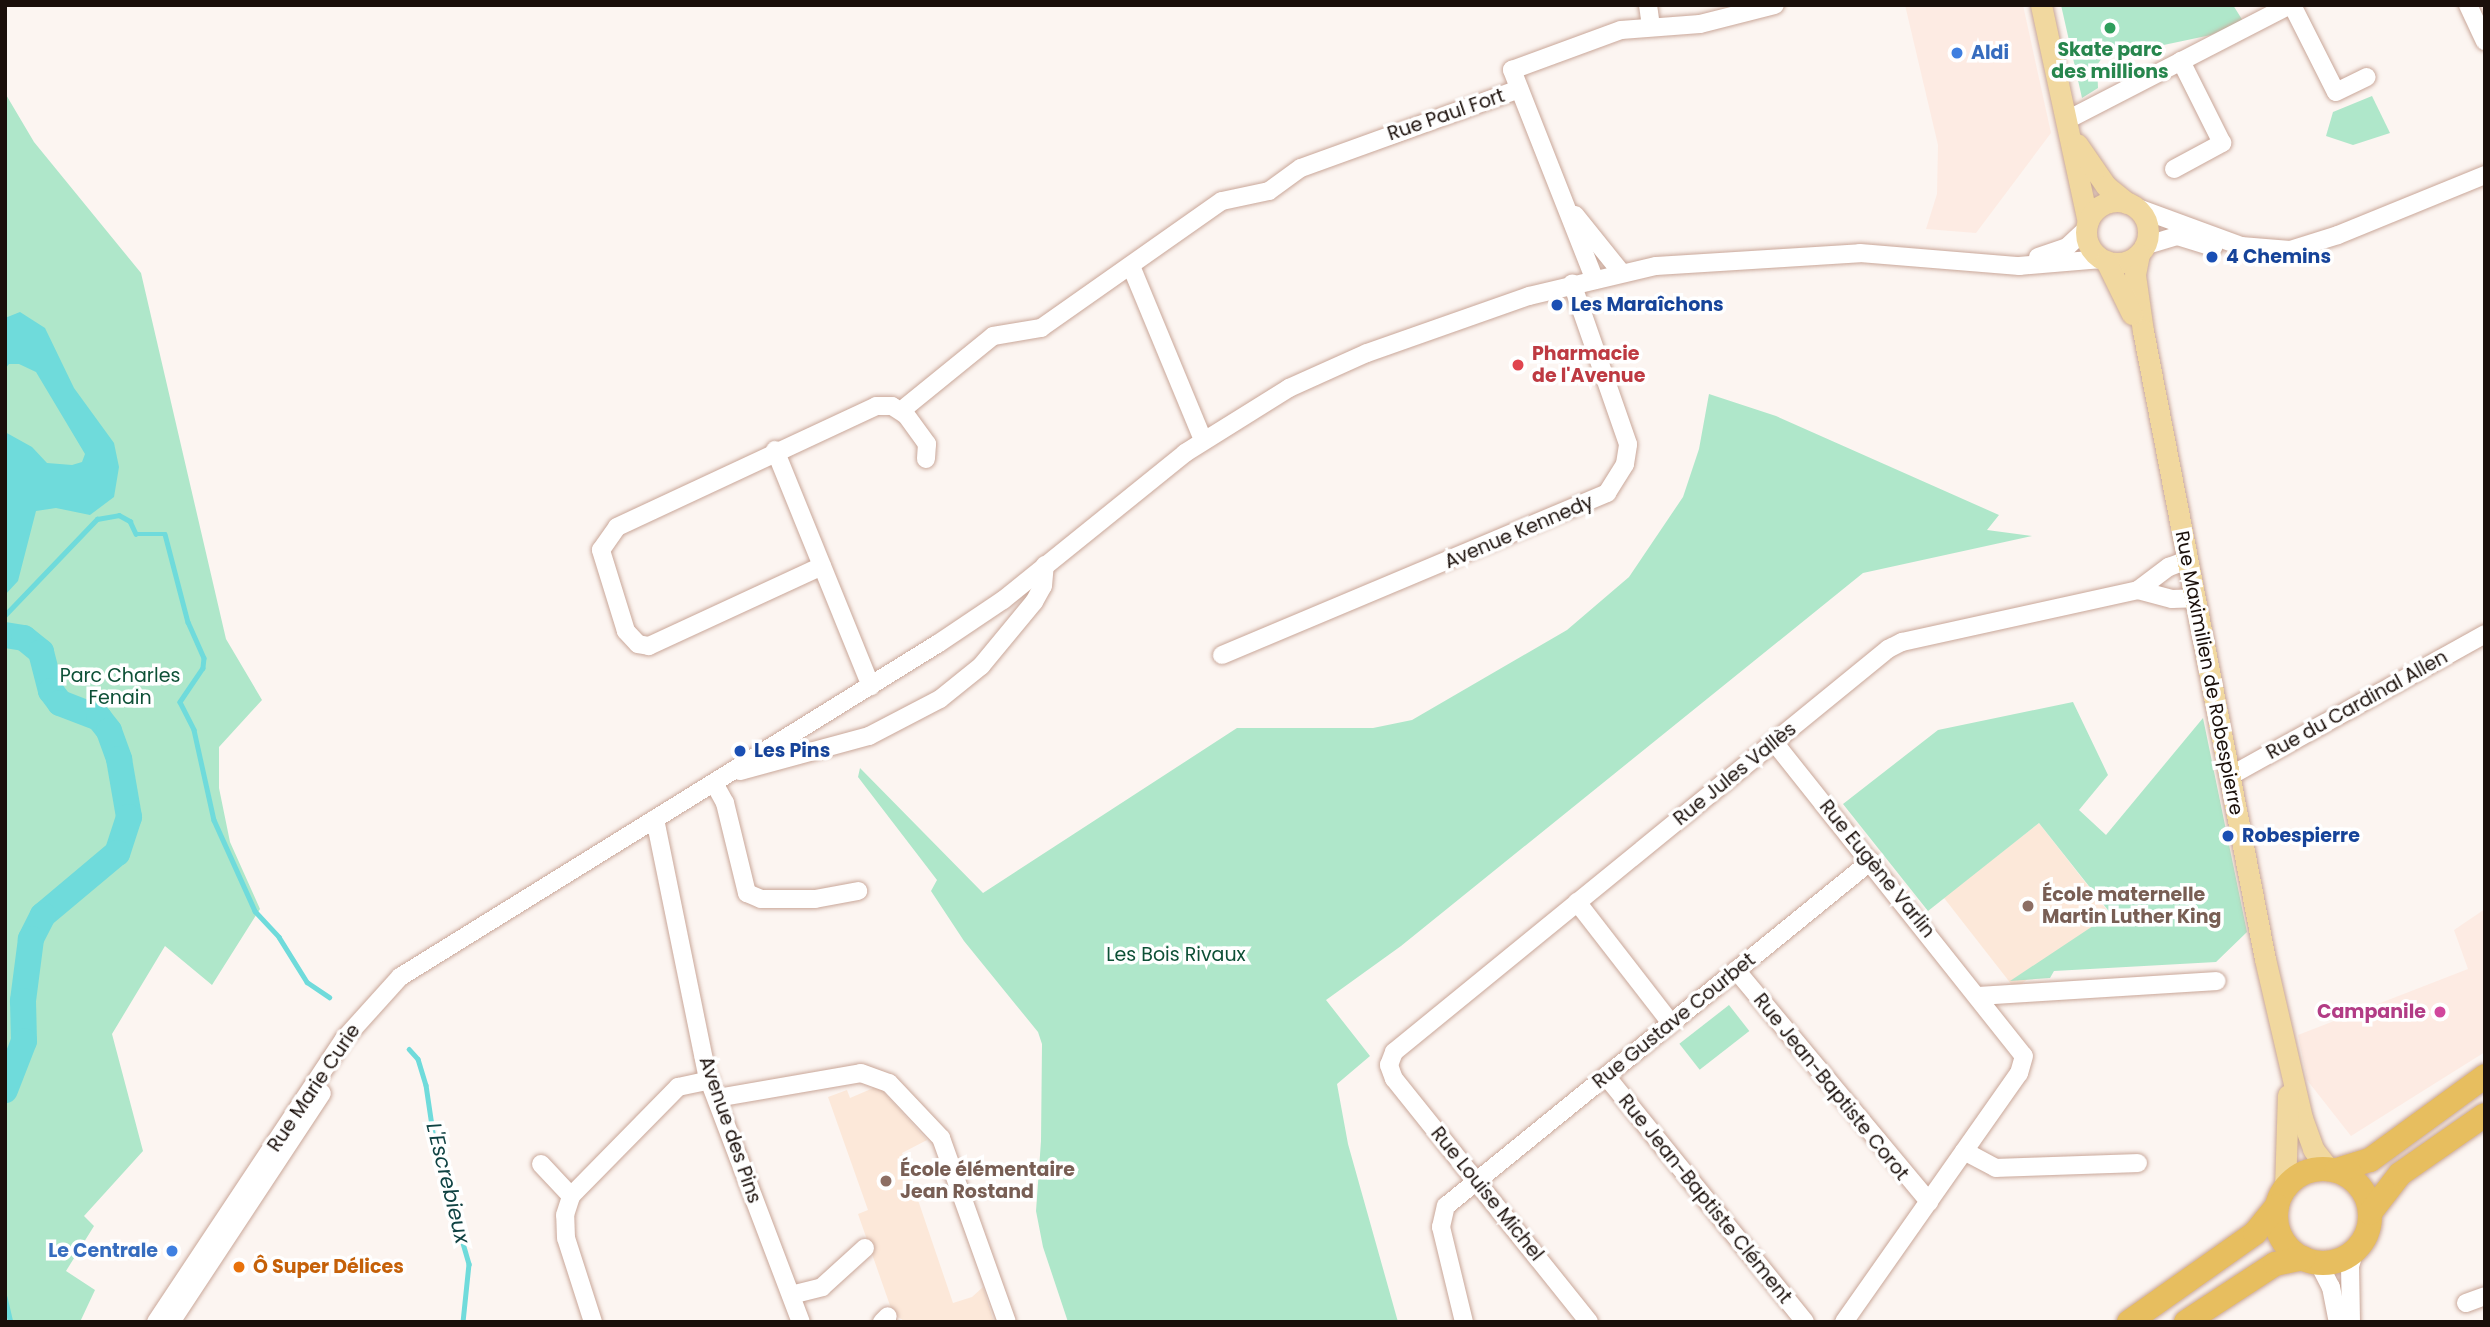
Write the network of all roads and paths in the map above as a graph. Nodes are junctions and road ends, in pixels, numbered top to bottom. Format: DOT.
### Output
graph roads {
  1 [pos="1648,5"];
  2 [pos="1776,5"];
  3 [pos="2041,5"];
  4 [pos="2468,5"];
  5 [pos="2286,6"];
  6 [pos="1651,26"];
  7 [pos="2485,41"];
  8 [pos="2181,61"];
  9 [pos="2367,76"];
  10 [pos="1519,89"];
  11 [pos="2067,120"];
  12 [pos="2174,169"];
  13 [pos="2485,175"];
  14 [pos="2485,184"];
  15 [pos="1564,201"];
  16 [pos="2131,205"];
  17 [pos="2087,225"];
  18 [pos="2141,250"];
  19 [pos="2104,260"];
  20 [pos="1983,262"];
  21 [pos="1131,266"];
  22 [pos="1621,272"];
  23 [pos="1594,278"];
  24 [pos="1572,283"];
  25 [pos="2152,383"];
  26 [pos="902,410"];
  27 [pos="1203,440"];
  28 [pos="775,450"];
  29 [pos="926,459"];
  30 [pos="2187,560"];
  31 [pos="1045,565"];
  32 [pos="822,566"];
  33 [pos="2138,590"];
  34 [pos="2195,598"];
  35 [pos="2485,634"];
  36 [pos="1223,655"];
  37 [pos="871,686"];
  38 [pos="1774,742"];
  39 [pos="730,773"];
  40 [pos="2230,776"];
  41 [pos="714,783"];
  42 [pos="655,819"];
  43 [pos="1871,862"];
  44 [pos="858,891"];
  45 [pos="1577,902"];
  46 [pos="1736,970"];
  47 [pos="2217,981"];
  48 [pos="1979,996"];
  49 [pos="364,1016"];
  50 [pos="1671,1023"];
  51 [pos="2283,1045"];
  52 [pos="1390,1065"];
  53 [pos="1606,1076"];
  54 [pos="2485,1076"];
  55 [pos="710,1080"];
  56 [pos="717,1098"];
  57 [pos="2485,1115"];
  58 [pos="1964,1151"];
  59 [pos="2138,1163"];
  60 [pos="541,1164"];
  61 [pos="2332,1169"];
  62 [pos="1477,1182"];
  63 [pos="571,1196"];
  64 [pos="2281,1197"];
  65 [pos="1929,1202"];
  66 [pos="2370,1213"];
  67 [pos="864,1248"];
  68 [pos="2355,1251"];
  69 [pos="2311,1260"];
  70 [pos="2485,1296"];
  71 [pos="2466,1303"];
  72 [pos="795,1312"];
  73 [pos="1845,1321"];
  74 [pos="156,1322"];
  75 [pos="171,1322"];
  76 [pos="593,1322"];
  77 [pos="1007,1322"];
  78 [pos="1464,1322"];
  79 [pos="1589,1322"];
  80 [pos="1805,1322"];
  81 [pos="2129,1322"];
  82 [pos="2186,1322"];
  83 [pos="2338,1322"];
  84 [pos="2351,1322"];
  1 -- 6 [label="street"];
  2 -- 6 [label="street"];
  3 -- 11 [label="main road"];
  4 -- 7 [label="street"];
  5 -- 8 [label="street"];
  5 -- 9 [label="street"];
  6 -- 10 [label="street"];
  8 -- 11 [label="street"];
  8 -- 12 [label="street"];
  10 -- 15 [label="street"];
  10 -- 21 [label="street, Rue Paul Fort"];
  11 -- 16 [label="main road"];
  11 -- 17 [label="main road"];
  13 -- 16 [label="street"];
  14 -- 18 [label="street"];
  15 -- 22 [label="street"];
  15 -- 23 [label="street"];
  16 -- 17 [label="main road"];
  16 -- 18 [label="main road"];
  17 -- 19 [label="main road"];
  17 -- 20 [label="street"];
  18 -- 19 [label="main road"];
  18 -- 25 [label="main road, Rue Maximilien de Robespierre"];
  19 -- 20 [label="street"];
  19 -- 25 [label="main road, Rue Maximilien de Robespierre"];
  20 -- 22 [label="street"];
  21 -- 26 [label="street, Rue Paul Fort"];
  21 -- 27 [label="street"];
  22 -- 23 [label="street"];
  23 -- 24 [label="street"];
  24 -- 27 [label="street"];
  24 -- 36 [label="street, Avenue Kennedy"];
  25 -- 30 [label="main road, Rue Maximilien de Robespierre"];
  26 -- 28 [label="street"];
  26 -- 29 [label="street"];
  27 -- 31 [label="street"];
  28 -- 32 [label="street"];
  28 -- 32 [label="street"];
  30 -- 33 [label="street, Rue Jules Vallès"];
  30 -- 34 [label="main road, Rue Maximilien de Robespierre"];
  31 -- 37 [label="street"];
  31 -- 39 [label="street"];
  32 -- 37 [label="street"];
  33 -- 34 [label="street, Rue Jules Vallès"];
  33 -- 38 [label="street, Rue Jules Vallès"];
  34 -- 40 [label="main road, Rue Maximilien de Robespierre"];
  35 -- 40 [label="street, Rue du Cardinal Allen"];
  37 -- 39 [label="street"];
  38 -- 43 [label="street, Rue Eugène Varlin"];
  38 -- 45 [label="street, Rue Jules Vallès"];
  39 -- 41 [label="street"];
  40 -- 51 [label="main road, Rue Maximilien de Robespierre"];
  41 -- 42 [label="street"];
  41 -- 44 [label="street"];
  42 -- 49 [label="street"];
  42 -- 55 [label="street, Avenue des Pins"];
  43 -- 46 [label="street, Rue Gustave Courbet"];
  43 -- 48 [label="street, Rue Eugène Varlin"];
  45 -- 50 [label="street"];
  45 -- 52 [label="street, Rue Jules Vallès"];
  46 -- 50 [label="street, Rue Gustave Courbet"];
  46 -- 65 [label="street, Rue Jean-Baptiste Corot"];
  47 -- 48 [label="street"];
  48 -- 58 [label="street, Rue Eugène Varlin"];
  49 -- 74 [label="street, Rue Marie Curie"];
  49 -- 75 [label="street, Rue Marie Curie"];
  50 -- 53 [label="street, Rue Gustave Courbet"];
  51 -- 61 [label="main road, Rue Maximilien de Robespierre"];
  51 -- 64 [label="main road, Rue Maximilien de Robespierre"];
  52 -- 62 [label="street, Rue Louise Michel"];
  53 -- 62 [label="street, Rue Gustave Courbet"];
  53 -- 80 [label="street, Rue Jean-Baptiste Clément"];
  54 -- 61 [label="highway"];
  55 -- 56 [label="street, Avenue des Pins"];
  55 -- 63 [label="street"];
  56 -- 72 [label="street, Avenue des Pins"];
  56 -- 77 [label="street"];
  57 -- 66 [label="highway"];
  58 -- 59 [label="street"];
  58 -- 65 [label="street, Rue Eugène Varlin"];
  60 -- 63 [label="street"];
  61 -- 64 [label="highway"];
  61 -- 66 [label="highway"];
  62 -- 78 [label="street, Rue Gustave Courbet"];
  62 -- 79 [label="street, Rue Louise Michel"];
  63 -- 76 [label="street"];
  64 -- 69 [label="highway"];
  64 -- 81 [label="highway"];
  65 -- 73 [label="street, Rue Eugène Varlin"];
  66 -- 68 [label="highway"];
  67 -- 72 [label="street"];
  68 -- 69 [label="highway"];
  68 -- 84 [label="street"];
  69 -- 82 [label="highway"];
  69 -- 83 [label="street"];
  70 -- 71 [label="street"];
}
